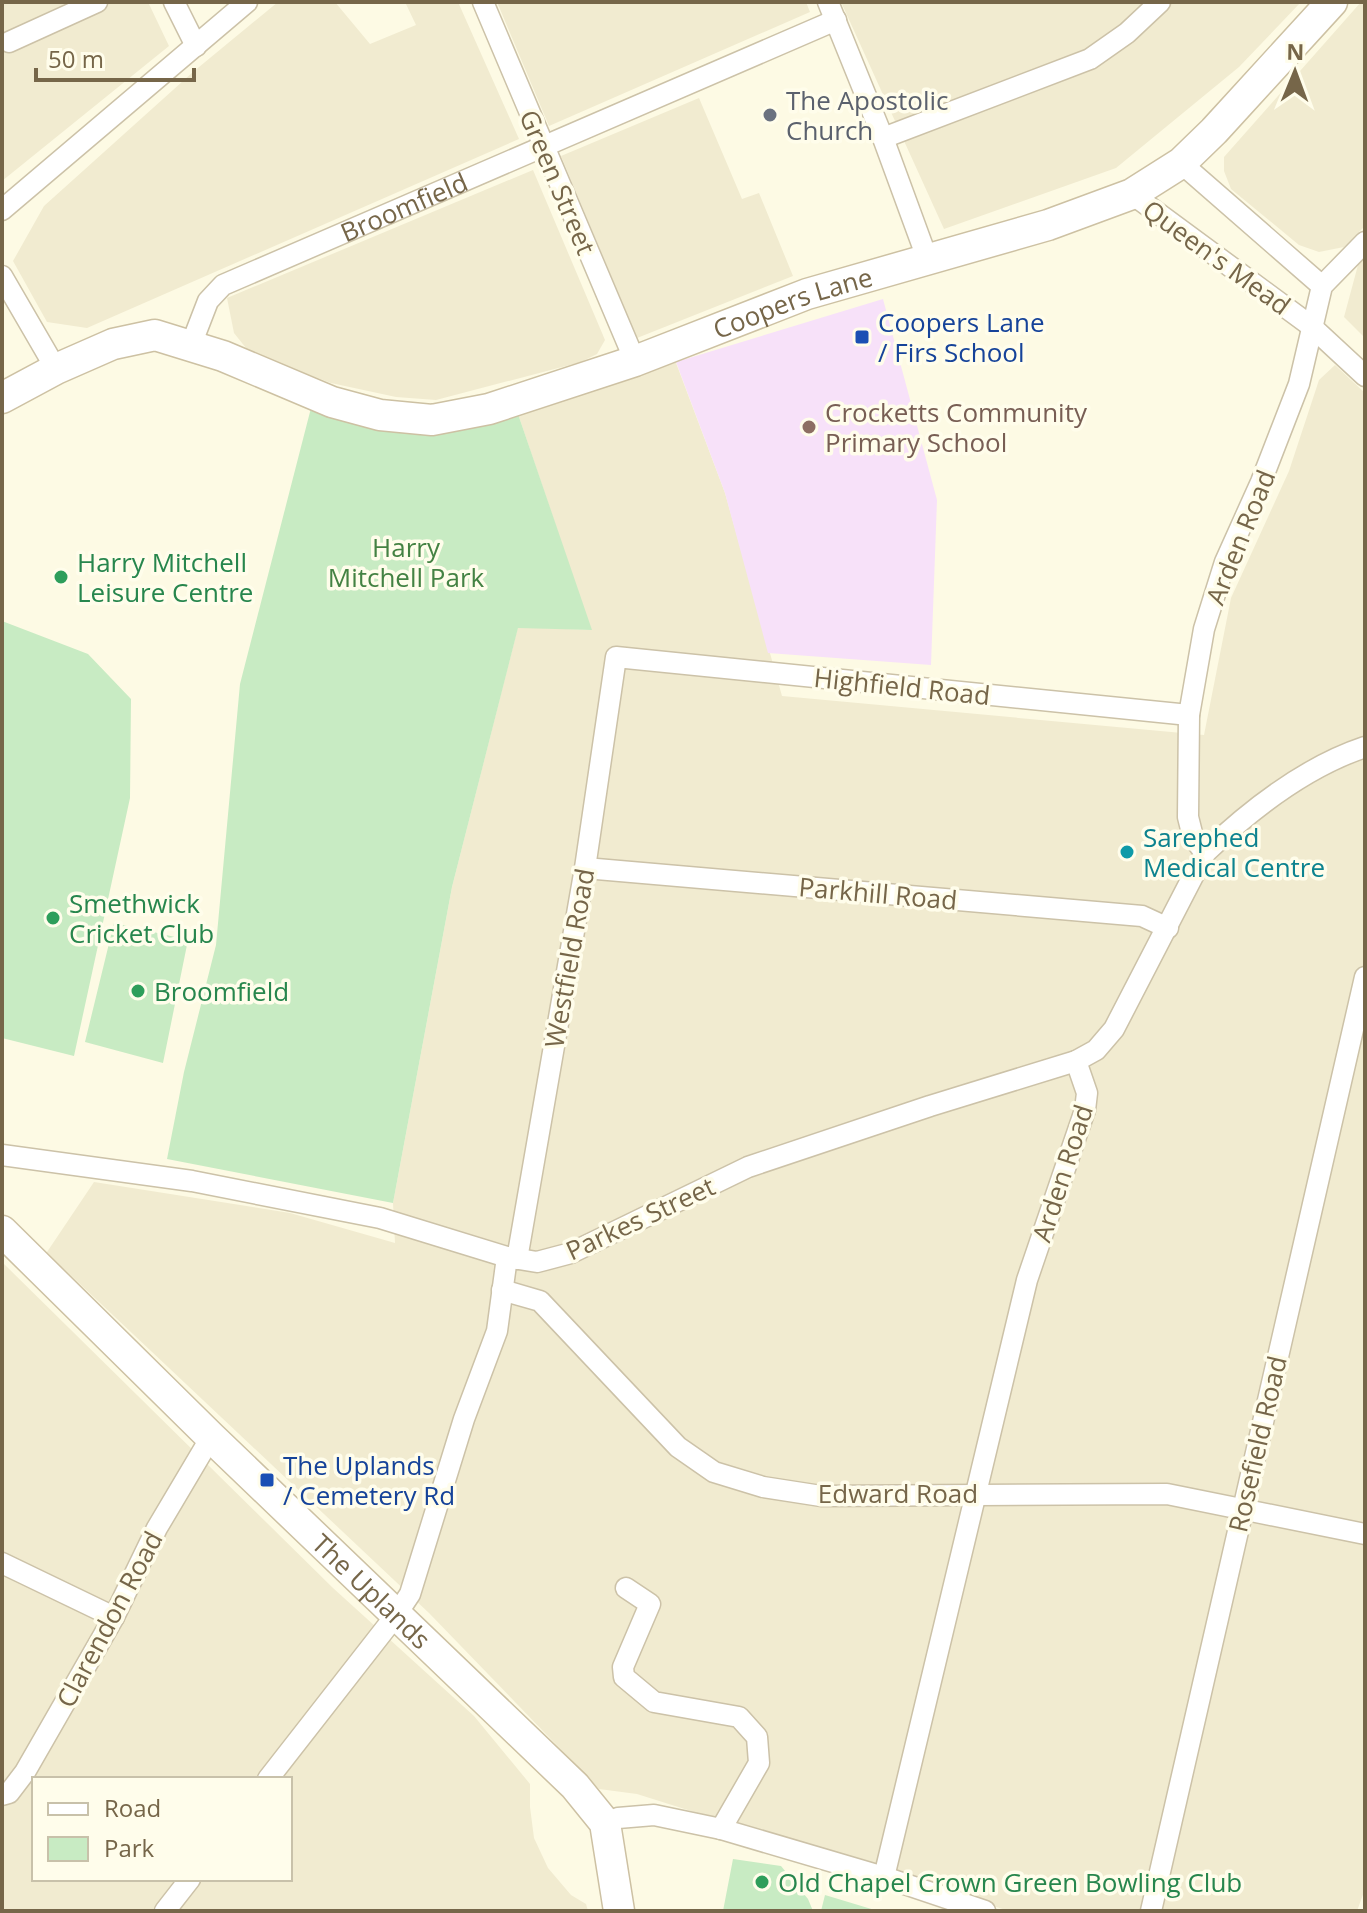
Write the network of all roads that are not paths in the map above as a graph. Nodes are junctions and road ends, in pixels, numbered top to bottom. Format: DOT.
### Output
graph roads {
  1 [pos="97,2"];
  2 [pos="174,2"];
  3 [pos="247,2"];
  4 [pos="483,2"];
  5 [pos="1332,2"];
  6 [pos="1149,5"];
  7 [pos="832,11"];
  8 [pos="9,42"];
  9 [pos="196,46"];
  10 [pos="883,138"];
  11 [pos="542,146"];
  12 [pos="1181,163"];
  13 [pos="1132,194"];
  14 [pos="2,210"];
  15 [pos="1365,242"];
  16 [pos="927,258"];
  17 [pos="2,276"];
  18 [pos="1322,286"];
  19 [pos="1311,326"];
  20 [pos="191,345"];
  21 [pos="635,361"];
  22 [pos="56,369"];
  23 [pos="1365,376"];
  24 [pos="2,398"];
  25 [pos="616,657"];
  26 [pos="1189,715"];
  27 [pos="1365,747"];
  28 [pos="1205,853"];
  29 [pos="585,868"];
  30 [pos="1168,928"];
  31 [pos="1365,977"];
  32 [pos="1076,1061"];
  33 [pos="3,1157"];
  34 [pos="2,1232"];
  35 [pos="512,1258"];
  36 [pos="548,1259"];
  37 [pos="502,1290"];
  38 [pos="522,1296"];
  39 [pos="497,1331"];
  40 [pos="211,1437"];
  41 [pos="978,1494"];
  42 [pos="1242,1508"];
  43 [pos="1365,1534"];
  44 [pos="2,1563"];
  45 [pos="626,1588"];
  46 [pos="396,1615"];
  47 [pos="114,1617"];
  48 [pos="270,1777"];
  49 [pos="2,1795"];
  50 [pos="605,1823"];
  51 [pos="721,1829"];
  52 [pos="884,1877"];
  53 [pos="188,1881"];
  54 [pos="165,1911"];
  55 [pos="619,1911"];
  56 [pos="985,1911"];
  57 [pos="1151,1911"];
  1 -- 8 [label="street"];
  2 -- 9 [label="street"];
  3 -- 9 [label="street"];
  4 -- 11 [label="street, Green Street"];
  5 -- 12 [label="street, Coopers Lane"];
  6 -- 10 [label="street"];
  7 -- 10 [label="street"];
  7 -- 11 [label="street, Broomfield"];
  9 -- 14 [label="street"];
  10 -- 16 [label="street"];
  11 -- 20 [label="street, Broomfield"];
  11 -- 21 [label="street, Green Street"];
  12 -- 13 [label="street, Coopers Lane"];
  12 -- 18 [label="street, Queen's Mead"];
  13 -- 16 [label="street, Coopers Lane"];
  13 -- 19 [label="street, Queen's Mead"];
  15 -- 18 [label="street"];
  16 -- 21 [label="street, Coopers Lane"];
  17 -- 22 [label="street"];
  18 -- 19 [label="street, Queen's Mead"];
  19 -- 23 [label="street"];
  19 -- 26 [label="street, Arden Road"];
  20 -- 21 [label="street, Coopers Lane"];
  20 -- 22 [label="street"];
  22 -- 24 [label="street"];
  25 -- 26 [label="street, Highfield Road"];
  25 -- 29 [label="street, Westfield Road"];
  26 -- 28 [label="street, Arden Road"];
  27 -- 28 [label="street"];
  28 -- 30 [label="street"];
  29 -- 30 [label="street, Parkhill Road"];
  29 -- 35 [label="street, Westfield Road"];
  30 -- 32 [label="street"];
  31 -- 42 [label="street, Rosefield Road"];
  32 -- 36 [label="street, Parkes Street"];
  32 -- 41 [label="street, Arden Road"];
  33 -- 35 [label="street, Parkes Street"];
  34 -- 40 [label="street, The Uplands"];
  35 -- 36 [label="street, Parkes Street"];
  35 -- 37 [label="street, Westfield Road"];
  36 -- 38 [label="street"];
  37 -- 38 [label="street, Edward Road"];
  37 -- 39 [label="street, Westfield Road"];
  38 -- 39 [label="street"];
  38 -- 41 [label="street, Edward Road"];
  39 -- 46 [label="street"];
  40 -- 46 [label="street, The Uplands"];
  40 -- 47 [label="street, Clarendon Road"];
  41 -- 42 [label="street, Edward Road"];
  41 -- 52 [label="street, Arden Road"];
  42 -- 43 [label="street, Edward Road"];
  42 -- 57 [label="street, Rosefield Road"];
  44 -- 47 [label="street"];
  45 -- 51 [label="street"];
  46 -- 48 [label="street"];
  46 -- 50 [label="street, The Uplands"];
  47 -- 49 [label="street, Clarendon Road"];
  50 -- 51 [label="street"];
  50 -- 55 [label="street, The Uplands"];
  51 -- 52 [label="street"];
  52 -- 56 [label="street"];
  53 -- 54 [label="street"];
}
